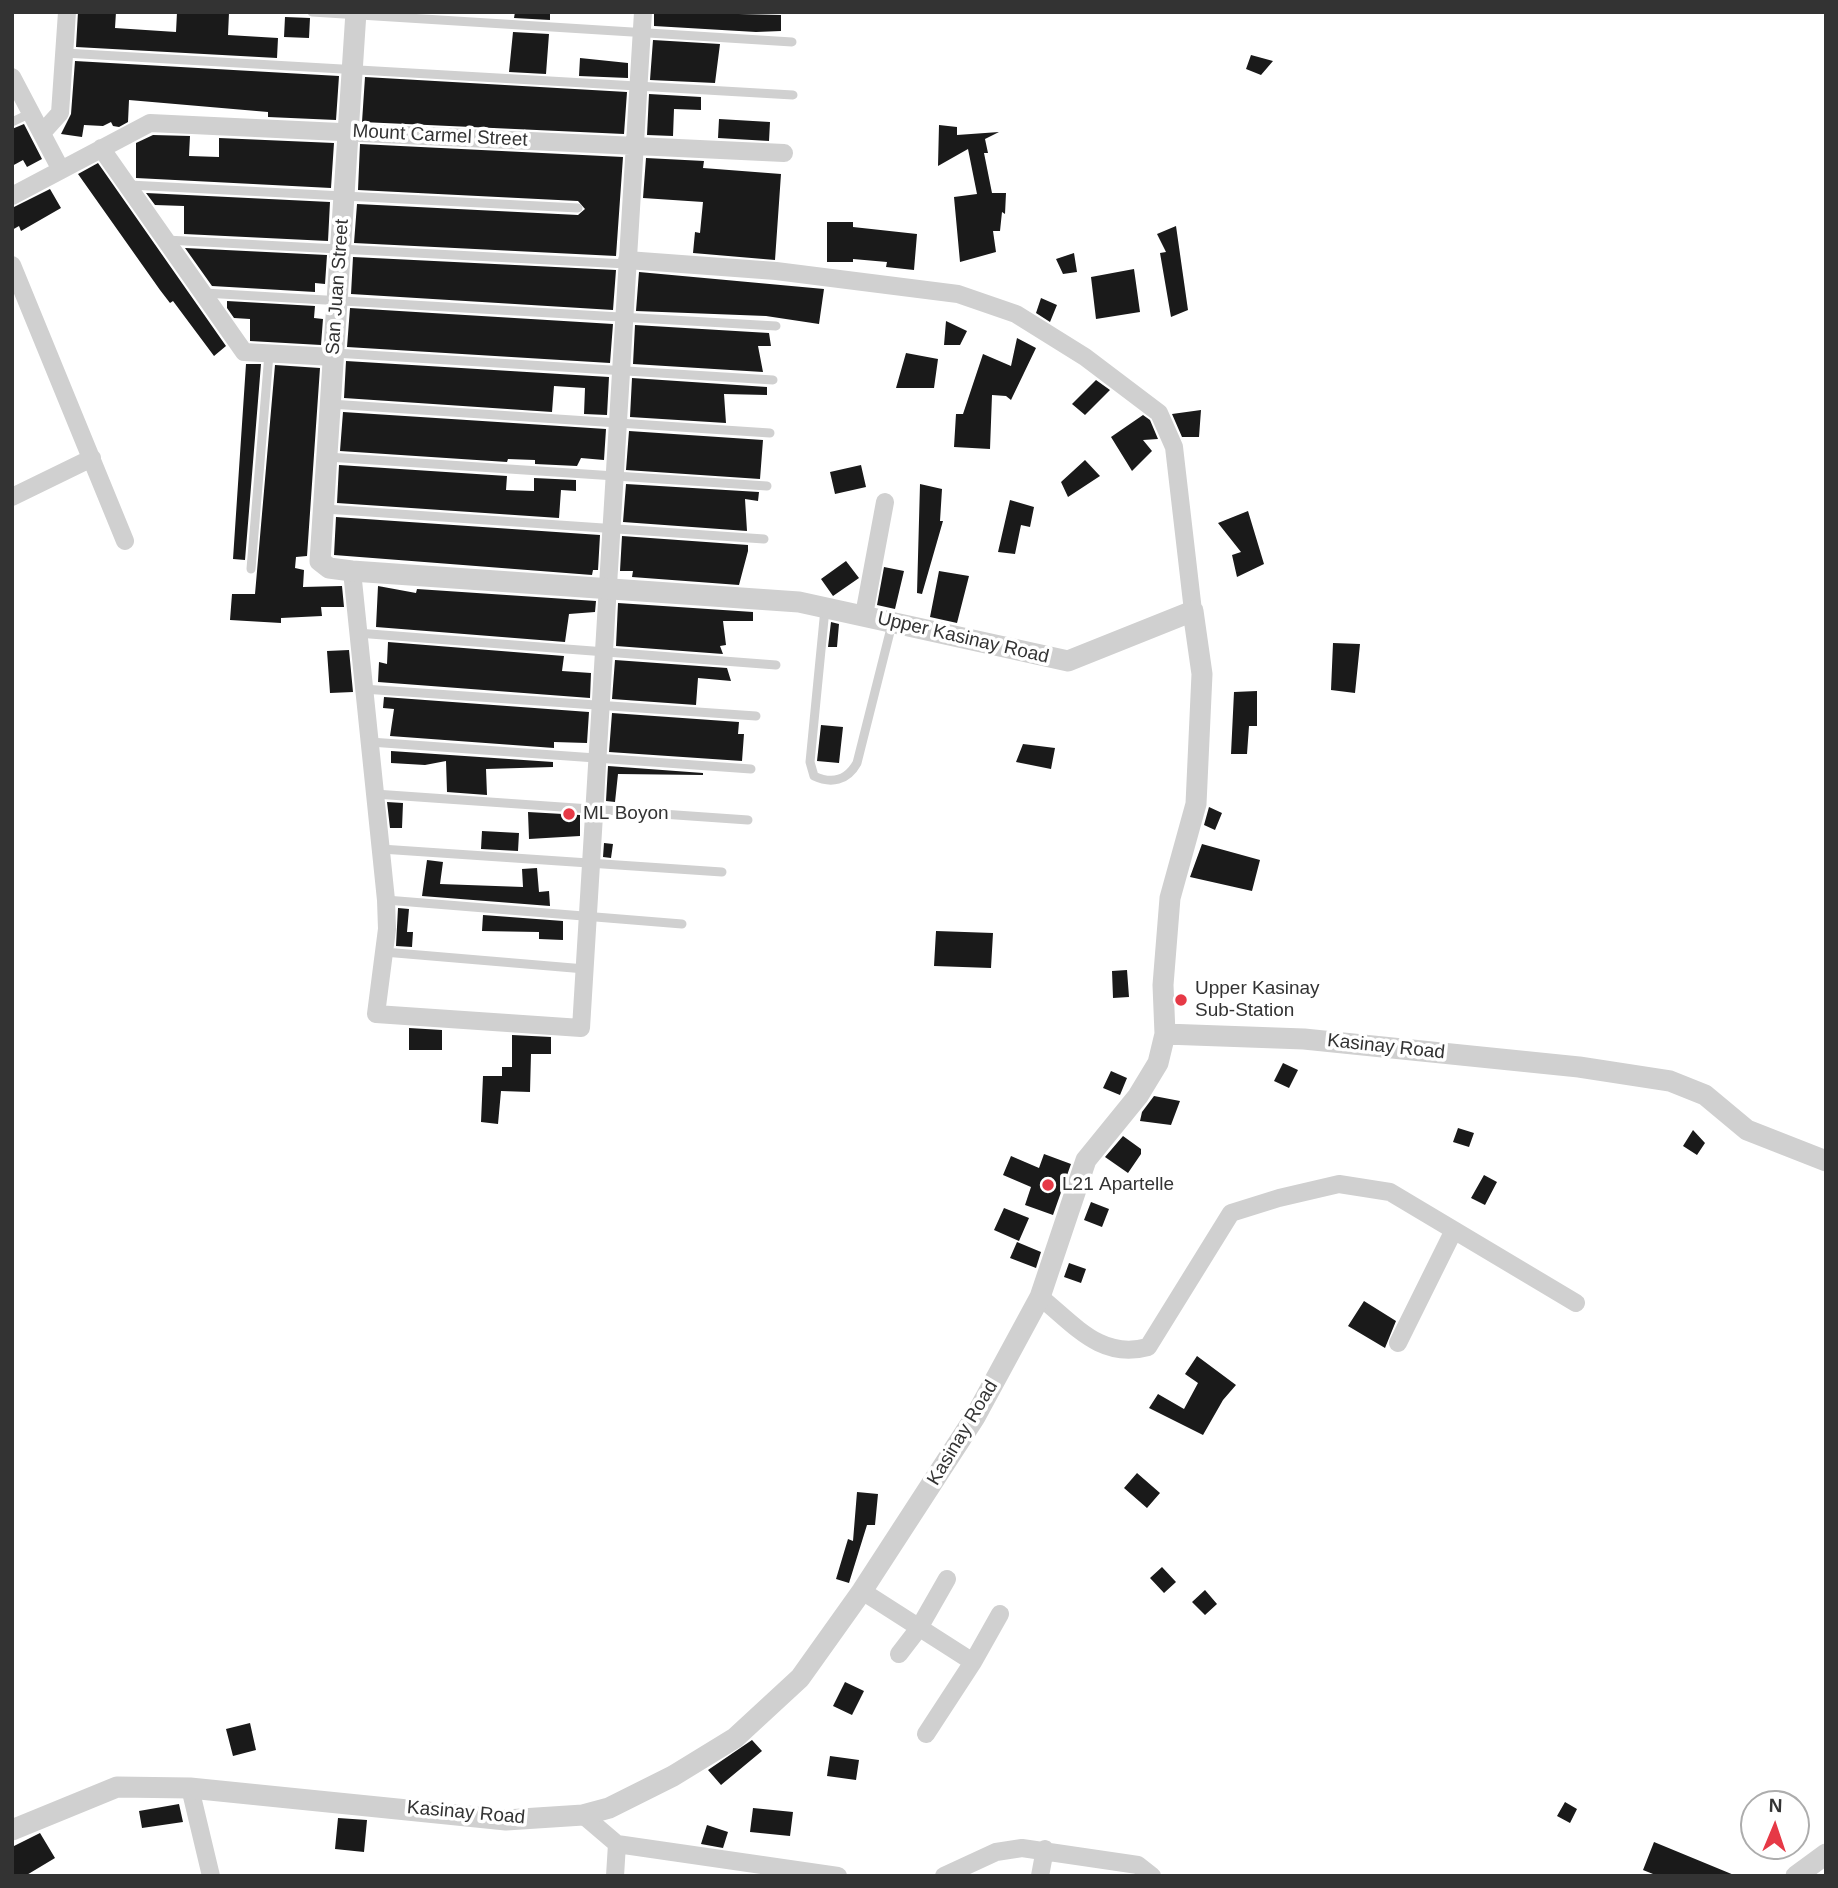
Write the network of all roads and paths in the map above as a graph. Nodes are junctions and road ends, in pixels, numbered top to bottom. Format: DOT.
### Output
graph roads {
  1 [pos="67,12"];
  2 [pos="312,12"];
  3 [pos="643,12"];
  4 [pos="356,14"];
  5 [pos="642,32"];
  6 [pos="792,42"];
  7 [pos="64,53"];
  8 [pos="352,69"];
  9 [pos="12,77"];
  10 [pos="638,86"];
  11 [pos="793,95"];
  12 [pos="31,113"];
  13 [pos="12,122"];
  14 [pos="349,131"];
  15 [pos="42,134"];
  16 [pos="635,146"];
  17 [pos="101,148"];
  18 [pos="785,153"];
  19 [pos="61,170"];
  20 [pos="125,185"];
  21 [pos="12,195"];
  22 [pos="344,196"];
  23 [pos="578,208"];
  24 [pos="164,240"];
  25 [pos="341,249"];
  26 [pos="627,262"];
  27 [pos="12,265"];
  28 [pos="202,293"];
  29 [pos="338,301"];
  30 [pos="624,317"];
  31 [pos="776,326"];
  32 [pos="270,354"];
  33 [pos="334,355"];
  34 [pos="621,370"];
  35 [pos="773,380"];
  36 [pos="330,404"];
  37 [pos="617,423"];
  38 [pos="770,433"];
  39 [pos="327,457"];
  40 [pos="92,458"];
  41 [pos="614,476"];
  42 [pos="767,486"];
  43 [pos="12,497"];
  44 [pos="885,502"];
  45 [pos="323,509"];
  46 [pos="611,528"];
  47 [pos="764,539"];
  48 [pos="125,541"];
  49 [pos="320,561"];
  50 [pos="251,569"];
  51 [pos="352,571"];
  52 [pos="607,588"];
  53 [pos="825,607"];
  54 [pos="1193,611"];
  55 [pos="864,615"];
  56 [pos="892,622"];
  57 [pos="358,633"];
  58 [pos="604,652"];
  59 [pos="776,666"];
  60 [pos="363,689"];
  61 [pos="600,706"];
  62 [pos="756,716"];
  63 [pos="368,742"];
  64 [pos="597,758"];
  65 [pos="751,769"];
  66 [pos="373,794"];
  67 [pos="594,809"];
  68 [pos="748,820"];
  69 [pos="379,849"];
  70 [pos="591,864"];
  71 [pos="722,872"];
  72 [pos="386,901"];
  73 [pos="588,917"];
  74 [pos="682,924"];
  75 [pos="384,952"];
  76 [pos="585,969"];
  77 [pos="1165,1034"];
  78 [pos="1826,1161"];
  79 [pos="1454,1230"];
  80 [pos="1040,1297"];
  81 [pos="1576,1303"];
  82 [pos="1398,1343"];
  83 [pos="947,1579"];
  84 [pos="862,1591"];
  85 [pos="1000,1614"];
  86 [pos="919,1628"];
  87 [pos="899,1654"];
  88 [pos="973,1662"];
  89 [pos="926,1734"];
  90 [pos="190,1788"];
  91 [pos="583,1815"];
  92 [pos="12,1830"];
  93 [pos="617,1844"];
  94 [pos="1045,1849"];
  95 [pos="1826,1854"];
  96 [pos="1110,1868"];
  97 [pos="788,1873"];
  98 [pos="211,1876"];
  99 [pos="615,1876"];
  100 [pos="838,1876"];
  101 [pos="944,1876"];
  102 [pos="1040,1876"];
  103 [pos="1152,1876"];
  104 [pos="1796,1876"];
  1 -- 7 [label="street"];
  2 -- 4 [label="lane"];
  3 -- 5 [label="street"];
  4 -- 5 [label="lane"];
  4 -- 8 [label="street, San Juan Street"];
  5 -- 6 [label="lane"];
  5 -- 10 [label="street"];
  7 -- 8 [label="lane"];
  7 -- 15 [label="street"];
  8 -- 10 [label="lane"];
  8 -- 14 [label="street, San Juan Street"];
  9 -- 12 [label="street"];
  10 -- 11 [label="lane"];
  10 -- 16 [label="street"];
  12 -- 13 [label="lane"];
  12 -- 15 [label="street"];
  14 -- 16 [label="street, Mount Carmel Street"];
  14 -- 17 [label="street, Mount Carmel Street"];
  14 -- 22 [label="street, San Juan Street"];
  15 -- 19 [label="street"];
  16 -- 18 [label="street, Mount Carmel Street"];
  16 -- 26 [label="street"];
  17 -- 19 [label="street, Mount Carmel Street"];
  17 -- 20 [label="street"];
  19 -- 21 [label="street, Mount Carmel Street"];
  20 -- 22 [label="lane"];
  20 -- 24 [label="street"];
  22 -- 23 [label="lane"];
  22 -- 25 [label="street, San Juan Street"];
  24 -- 25 [label="lane"];
  24 -- 28 [label="street"];
  25 -- 26 [label="lane"];
  25 -- 29 [label="street, San Juan Street"];
  26 -- 30 [label="street"];
  26 -- 54 [label="street"];
  27 -- 40 [label="street"];
  28 -- 29 [label="lane"];
  28 -- 32 [label="street"];
  29 -- 30 [label="lane"];
  29 -- 33 [label="street, San Juan Street"];
  30 -- 31 [label="lane"];
  30 -- 34 [label="street"];
  32 -- 33 [label="street"];
  32 -- 50 [label="lane"];
  33 -- 34 [label="lane"];
  33 -- 36 [label="street, San Juan Street"];
  34 -- 35 [label="lane"];
  34 -- 37 [label="street"];
  36 -- 37 [label="lane"];
  36 -- 39 [label="street, San Juan Street"];
  37 -- 38 [label="lane"];
  37 -- 41 [label="street"];
  39 -- 41 [label="lane"];
  39 -- 45 [label="street, San Juan Street"];
  40 -- 43 [label="street"];
  40 -- 48 [label="street"];
  41 -- 42 [label="lane"];
  41 -- 46 [label="street"];
  44 -- 55 [label="street"];
  45 -- 46 [label="lane"];
  45 -- 49 [label="street, San Juan Street"];
  46 -- 47 [label="lane"];
  46 -- 52 [label="street"];
  49 -- 51 [label="street, Upper Kasinay Road"];
  51 -- 52 [label="street, Upper Kasinay Road"];
  51 -- 57 [label="street"];
  52 -- 53 [label="street, Upper Kasinay Road"];
  52 -- 58 [label="street"];
  53 -- 55 [label="street, Upper Kasinay Road"];
  53 -- 56 [label="lane"];
  54 -- 56 [label="street, Upper Kasinay Road"];
  54 -- 77 [label="street"];
  55 -- 56 [label="street, Upper Kasinay Road"];
  57 -- 58 [label="lane"];
  57 -- 60 [label="street"];
  58 -- 59 [label="lane"];
  58 -- 61 [label="street"];
  60 -- 61 [label="lane"];
  60 -- 63 [label="street"];
  61 -- 62 [label="lane"];
  61 -- 64 [label="street"];
  63 -- 64 [label="lane"];
  63 -- 66 [label="street"];
  64 -- 65 [label="lane"];
  64 -- 67 [label="street"];
  66 -- 67 [label="lane"];
  66 -- 69 [label="street"];
  67 -- 68 [label="lane"];
  67 -- 70 [label="street"];
  69 -- 70 [label="lane"];
  69 -- 72 [label="street"];
  70 -- 71 [label="lane"];
  70 -- 73 [label="street"];
  72 -- 73 [label="lane"];
  72 -- 75 [label="street"];
  73 -- 74 [label="lane"];
  73 -- 76 [label="street"];
  75 -- 76 [label="lane"];
  75 -- 76 [label="street"];
  77 -- 78 [label="street, Kasinay Road"];
  77 -- 80 [label="street, Kasinay Road"];
  79 -- 80 [label="street"];
  79 -- 81 [label="street"];
  79 -- 82 [label="street"];
  80 -- 84 [label="street, Kasinay Road"];
  83 -- 86 [label="street"];
  84 -- 86 [label="street"];
  84 -- 91 [label="street, Kasinay Road"];
  85 -- 88 [label="street"];
  86 -- 87 [label="street"];
  86 -- 88 [label="street"];
  88 -- 89 [label="street"];
  90 -- 91 [label="street, Kasinay Road"];
  90 -- 92 [label="street, Kasinay Road"];
  90 -- 98 [label="street"];
  91 -- 93 [label="street"];
  93 -- 97 [label="street"];
  93 -- 99 [label="street"];
  94 -- 96 [label="street"];
  94 -- 101 [label="street"];
  94 -- 102 [label="street"];
  95 -- 104 [label="street"];
  96 -- 103 [label="street"];
  97 -- 100 [label="street"];
}
